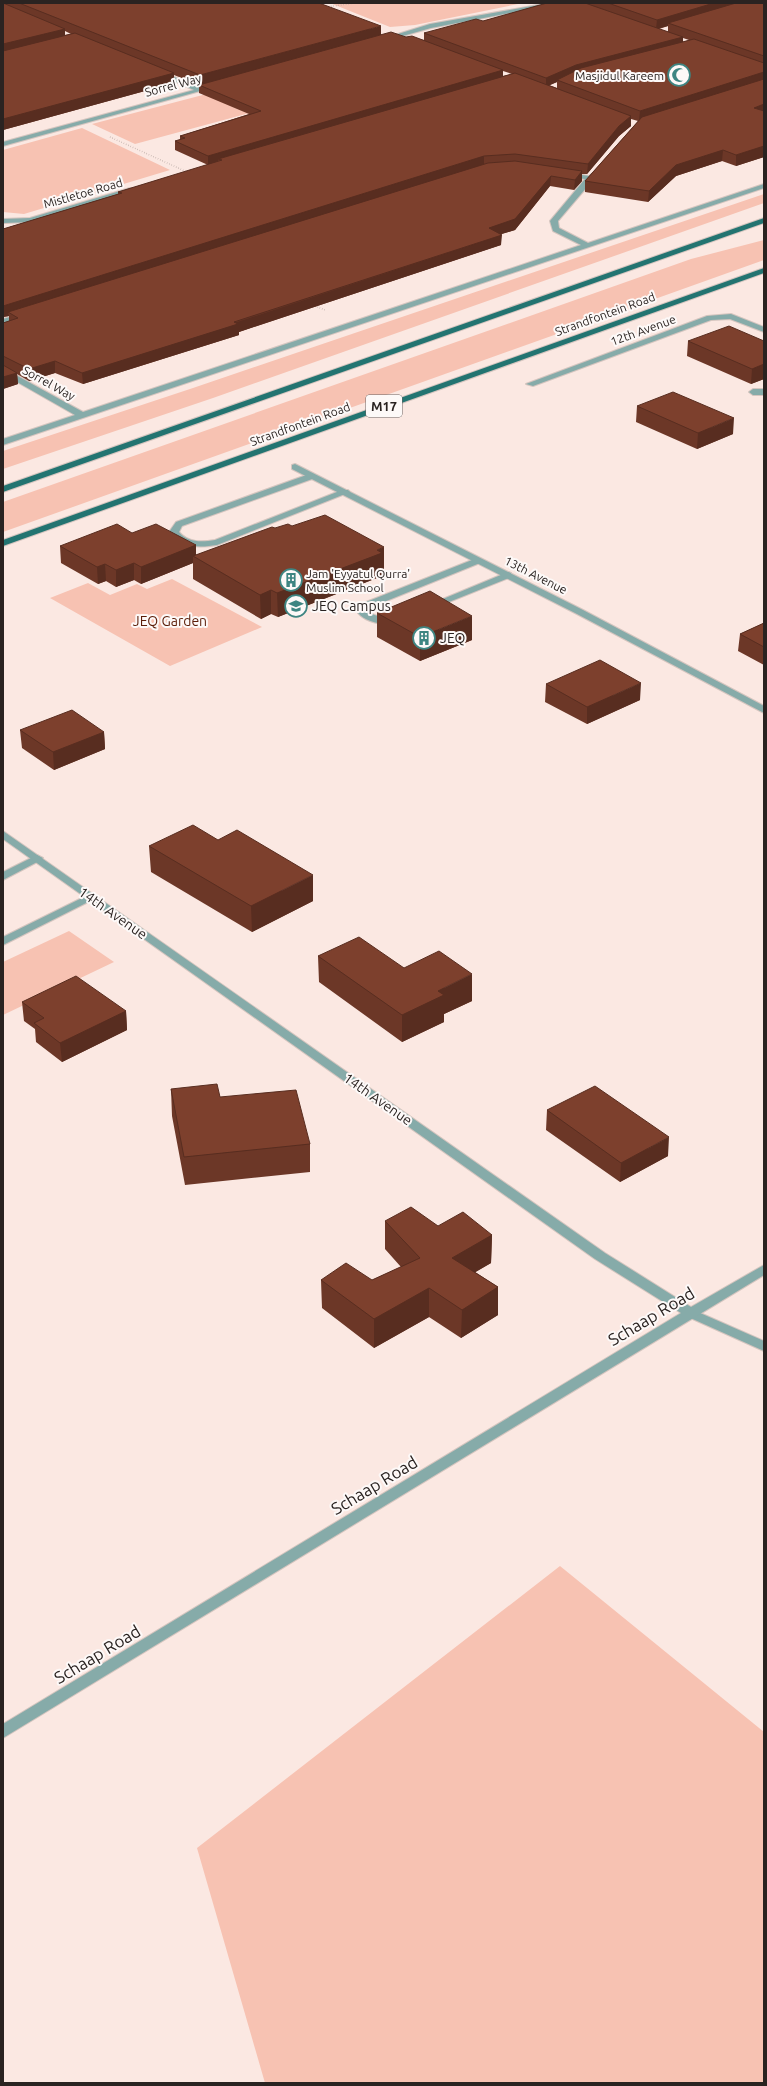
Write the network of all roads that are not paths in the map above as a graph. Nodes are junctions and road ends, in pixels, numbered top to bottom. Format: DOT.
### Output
graph roads {
  1 [pos="560,3"];
  2 [pos="385,30"];
  3 [pos="398,35"];
  4 [pos="379,41"];
  5 [pos="413,41"];
  6 [pos="150,69"];
  7 [pos="223,84"];
  8 [pos="200,90"];
  9 [pos="3,144"];
  10 [pos="601,166"];
  11 [pos="554,173"];
  12 [pos="590,178"];
  13 [pos="764,186"];
  14 [pos="144,187"];
  15 [pos="764,220"];
  16 [pos="3,221"];
  17 [pos="586,245"];
  18 [pos="764,270"];
  19 [pos="34,312"];
  20 [pos="3,322"];
  21 [pos="764,330"];
  22 [pos="3,371"];
  23 [pos="530,384"];
  24 [pos="752,392"];
  25 [pos="764,392"];
  26 [pos="83,416"];
  27 [pos="3,442"];
  28 [pos="295,467"];
  29 [pos="312,476"];
  30 [pos="3,489"];
  31 [pos="345,492"];
  32 [pos="3,543"];
  33 [pos="477,561"];
  34 [pos="508,575"];
  35 [pos="421,610"];
  36 [pos="399,619"];
  37 [pos="764,710"];
  38 [pos="3,834"];
  39 [pos="37,858"];
  40 [pos="3,877"];
  41 [pos="90,897"];
  42 [pos="3,942"];
  43 [pos="764,1269"];
  44 [pos="691,1313"];
  45 [pos="764,1346"];
  46 [pos="3,1732"];
  1 -- 3 [label="street"];
  2 -- 3 [label="street"];
  3 -- 4 [label="street"];
  3 -- 5 [label="street"];
  6 -- 8 [label="street"];
  7 -- 8 [label="street, Sorrel Way"];
  8 -- 9 [label="street, Sorrel Way"];
  10 -- 12 [label="street"];
  11 -- 12 [label="street"];
  12 -- 17 [label="street"];
  13 -- 17 [label="street"];
  14 -- 16 [label="street, Mistletoe Road"];
  15 -- 30 [label="main road"];
  17 -- 26 [label="street"];
  18 -- 32 [label="main road, Strandfontein Road / M17"];
  19 -- 20 [label="street"];
  21 -- 23 [label="street, 12th Avenue"];
  22 -- 26 [label="street, Sorrel Way"];
  24 -- 25 [label="street"];
  26 -- 27 [label="street"];
  28 -- 29 [label="street, 13th Avenue"];
  29 -- 31 [label="street, 13th Avenue"];
  29 -- 31 [label="street"];
  31 -- 33 [label="street, 13th Avenue"];
  33 -- 34 [label="street, 13th Avenue"];
  33 -- 36 [label="street"];
  34 -- 35 [label="street"];
  34 -- 37 [label="street, 13th Avenue"];
  38 -- 39 [label="street, 14th Avenue"];
  39 -- 40 [label="street"];
  39 -- 41 [label="street, 14th Avenue"];
  41 -- 42 [label="street"];
  41 -- 44 [label="street, 14th Avenue"];
  43 -- 44 [label="street, Schaap Road"];
  44 -- 45 [label="street, 14th Avenue"];
  44 -- 46 [label="street, Schaap Road"];
}
